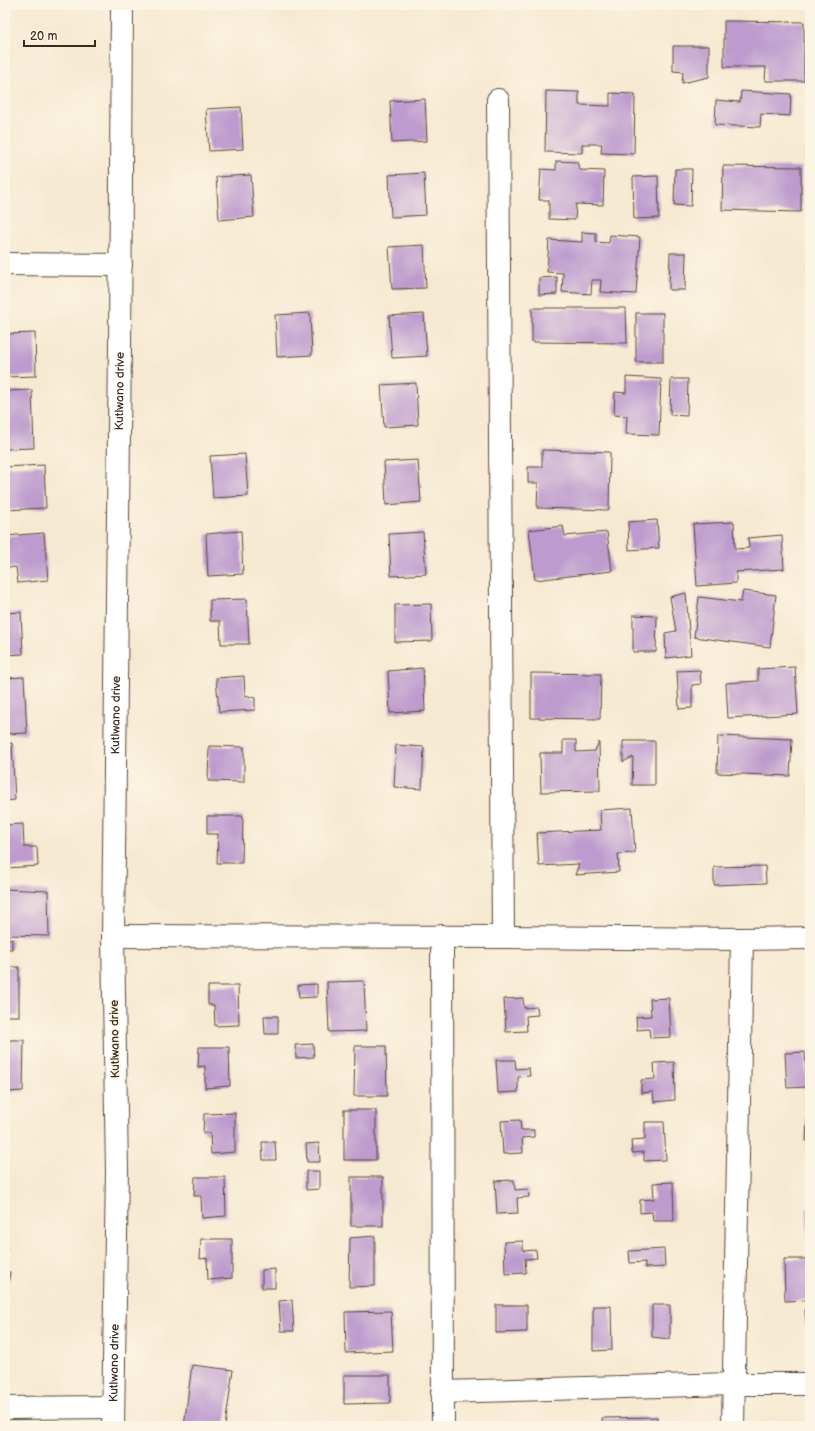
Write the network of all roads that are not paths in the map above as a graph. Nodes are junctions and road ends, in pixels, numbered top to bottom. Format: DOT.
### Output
graph roads {
  1 [pos="122,5"];
  2 [pos="498,100"];
  3 [pos="5,264"];
  4 [pos="121,264"];
  5 [pos="113,936"];
  6 [pos="442,936"];
  7 [pos="503,936"];
  8 [pos="810,938"];
  9 [pos="742,939"];
  10 [pos="733,1384"];
  11 [pos="810,1384"];
  12 [pos="442,1392"];
  13 [pos="5,1408"];
  14 [pos="113,1416"];
  15 [pos="442,1426"];
  16 [pos="733,1426"];
  1 -- 4 [label="street, Kutlwano drive"];
  2 -- 7 [label="street"];
  3 -- 4 [label="street"];
  4 -- 5 [label="street, Kutlwano drive"];
  5 -- 6 [label="street"];
  5 -- 14 [label="street, Kutlwano drive"];
  6 -- 7 [label="street"];
  6 -- 12 [label="street"];
  7 -- 9 [label="street"];
  8 -- 9 [label="street"];
  9 -- 10 [label="street"];
  10 -- 11 [label="street"];
  10 -- 12 [label="street"];
  10 -- 16 [label="street"];
  12 -- 15 [label="street"];
  13 -- 14 [label="street"];
}
